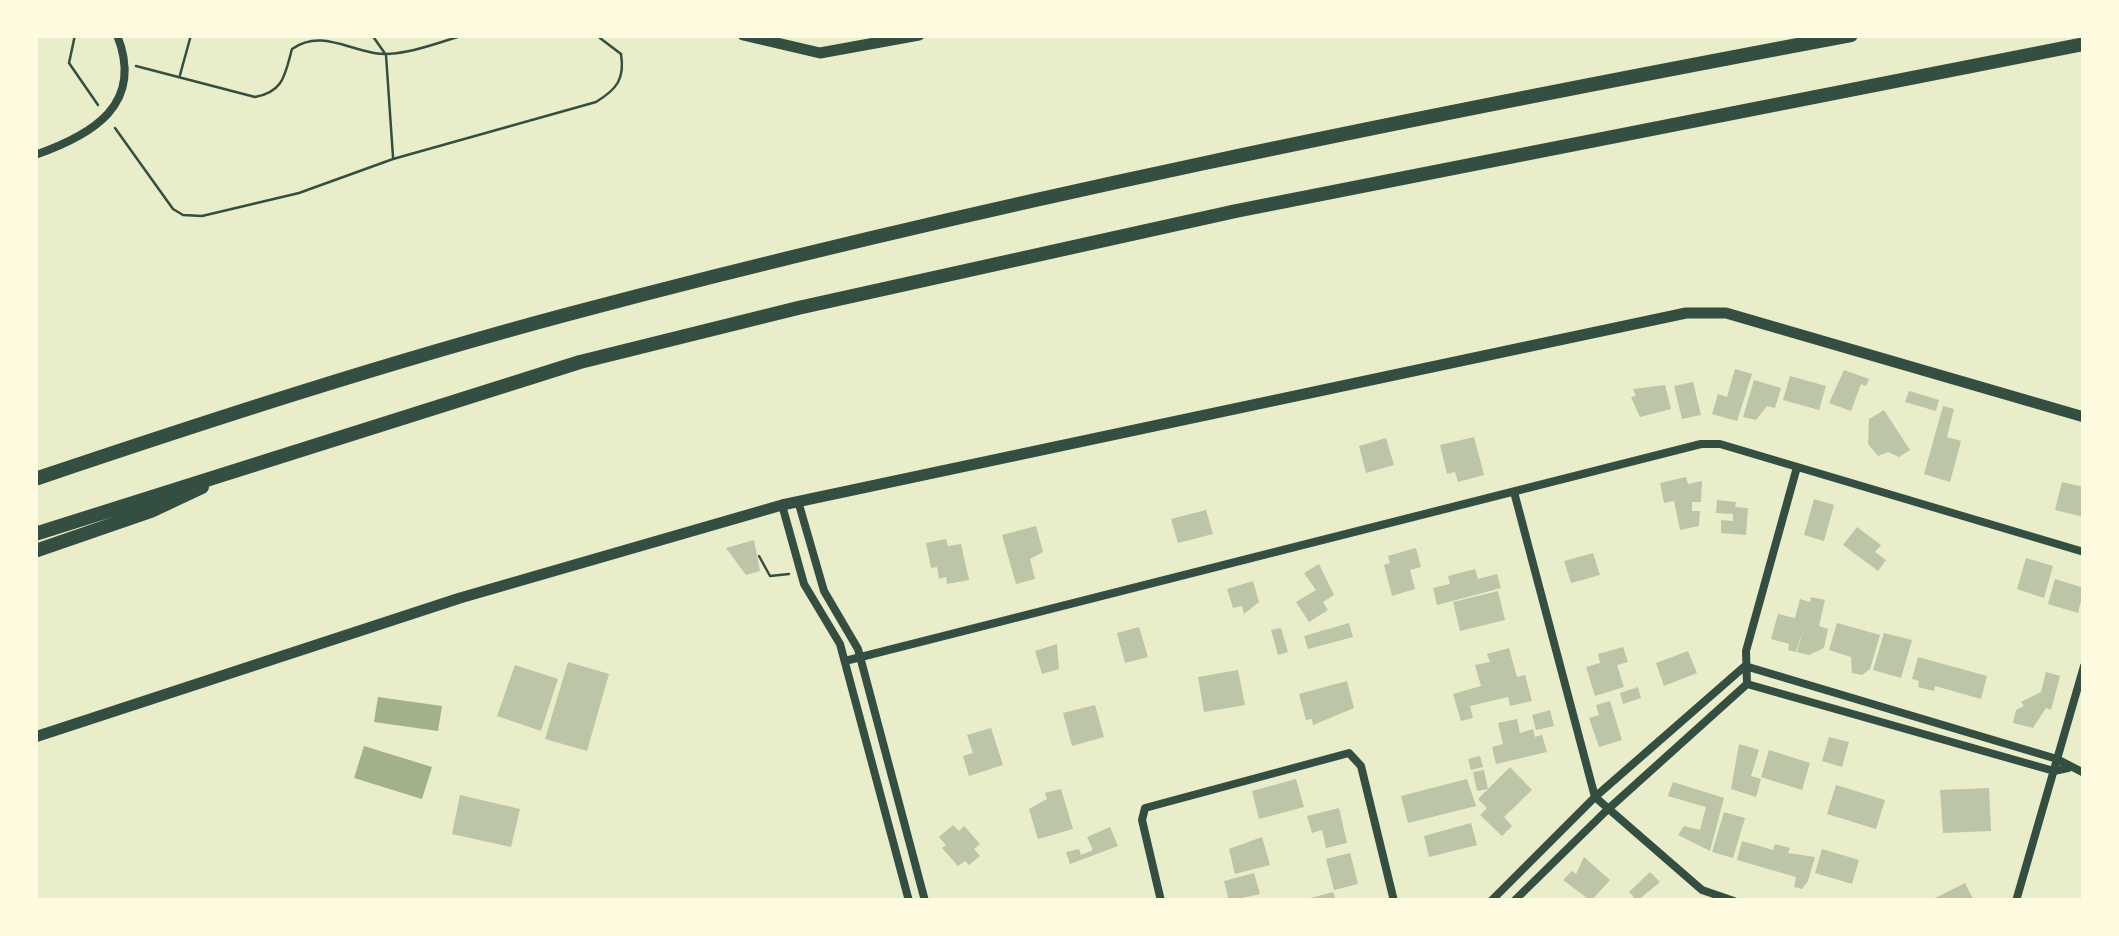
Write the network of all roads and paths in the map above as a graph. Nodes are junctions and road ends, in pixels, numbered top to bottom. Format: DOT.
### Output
graph roads {
  1 [pos="75,35"];
  2 [pos="117,35"];
  3 [pos="191,35"];
  4 [pos="372,35"];
  5 [pos="465,35"];
  6 [pos="596,35"];
  7 [pos="743,35"];
  8 [pos="919,35"];
  9 [pos="1850,35"];
  10 [pos="899,37"];
  11 [pos="300,39"];
  12 [pos="2084,46"];
  13 [pos="386,55"];
  14 [pos="125,64"];
  15 [pos="180,76"];
  16 [pos="107,118"];
  17 [pos="35,155"];
  18 [pos="393,158"];
  19 [pos="2084,417"];
  20 [pos="267,457"];
  21 [pos="1797,467"];
  22 [pos="35,479"];
  23 [pos="1514,492"];
  24 [pos="798,501"];
  25 [pos="782,504"];
  26 [pos="35,534"];
  27 [pos="35,551"];
  28 [pos="2084,552"];
  29 [pos="760,556"];
  30 [pos="800,572"];
  31 [pos="860,658"];
  32 [pos="844,661"];
  33 [pos="1746,666"];
  34 [pos="2084,666"];
  35 [pos="1747,684"];
  36 [pos="35,737"];
  37 [pos="2057,759"];
  38 [pos="2068,768"];
  39 [pos="2054,771"];
  40 [pos="2084,773"];
  41 [pos="1595,798"];
  42 [pos="1606,811"];
  43 [pos="909,901"];
  44 [pos="925,901"];
  45 [pos="1161,901"];
  46 [pos="1394,901"];
  47 [pos="1491,901"];
  48 [pos="1514,901"];
  49 [pos="1734,901"];
  50 [pos="2016,901"];
  1 -- 16 [label="path"];
  2 -- 14 [label="street"];
  3 -- 15 [label="path"];
  4 -- 13 [label="path"];
  5 -- 13 [label="path"];
  6 -- 18 [label="path"];
  7 -- 10 [label="main road"];
  8 -- 10 [label="main road"];
  9 -- 22 [label="highway"];
  11 -- 13 [label="path"];
  11 -- 15 [label="path"];
  12 -- 20 [label="highway"];
  13 -- 18 [label="path"];
  14 -- 15 [label="path"];
  14 -- 16 [label="street"];
  16 -- 17 [label="street"];
  16 -- 18 [label="path"];
  19 -- 24 [label="main road"];
  20 -- 26 [label="highway"];
  20 -- 27 [label="highway"];
  21 -- 23 [label="street"];
  21 -- 28 [label="street"];
  21 -- 33 [label="street"];
  23 -- 31 [label="street"];
  23 -- 41 [label="street"];
  24 -- 25 [label="main road"];
  24 -- 31 [label="street"];
  25 -- 30 [label="street"];
  25 -- 36 [label="main road"];
  29 -- 30 [label="path"];
  30 -- 32 [label="street"];
  31 -- 32 [label="street"];
  31 -- 44 [label="street"];
  32 -- 43 [label="street"];
  33 -- 35 [label="street"];
  33 -- 37 [label="street"];
  33 -- 41 [label="street"];
  34 -- 37 [label="street"];
  35 -- 39 [label="street"];
  35 -- 42 [label="street"];
  37 -- 38 [label="street"];
  37 -- 39 [label="street"];
  38 -- 39 [label="street"];
  38 -- 40 [label="street"];
  39 -- 50 [label="street"];
  41 -- 42 [label="street"];
  41 -- 47 [label="street"];
  42 -- 48 [label="street"];
  42 -- 49 [label="street"];
  45 -- 46 [label="street"];
}
